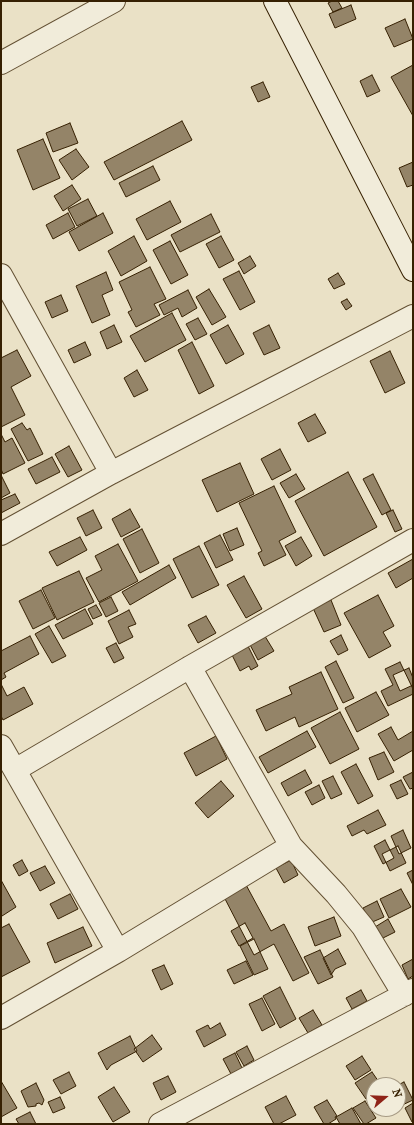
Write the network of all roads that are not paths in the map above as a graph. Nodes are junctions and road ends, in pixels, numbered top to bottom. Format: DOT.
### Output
graph roads {
  1 [pos="114,1"];
  2 [pos="275,1"];
  3 [pos="1,63"];
  4 [pos="413,270"];
  5 [pos="1,275"];
  6 [pos="9,309"];
  7 [pos="413,316"];
  8 [pos="111,473"];
  9 [pos="1,534"];
  10 [pos="413,540"];
  11 [pos="190,667"];
  12 [pos="1,746"];
  13 [pos="15,770"];
  14 [pos="291,846"];
  15 [pos="118,951"];
  16 [pos="408,993"];
  17 [pos="1,1018"];
  18 [pos="174,1121"];
  1 -- 3 [label="street"];
  2 -- 4 [label="street"];
  5 -- 6 [label="street"];
  6 -- 8 [label="street"];
  7 -- 8 [label="street"];
  8 -- 9 [label="street"];
  10 -- 11 [label="street"];
  11 -- 13 [label="street"];
  11 -- 14 [label="street"];
  12 -- 13 [label="street"];
  13 -- 15 [label="street"];
  14 -- 15 [label="street"];
  14 -- 16 [label="street"];
  15 -- 17 [label="street"];
  16 -- 18 [label="street"];
}
